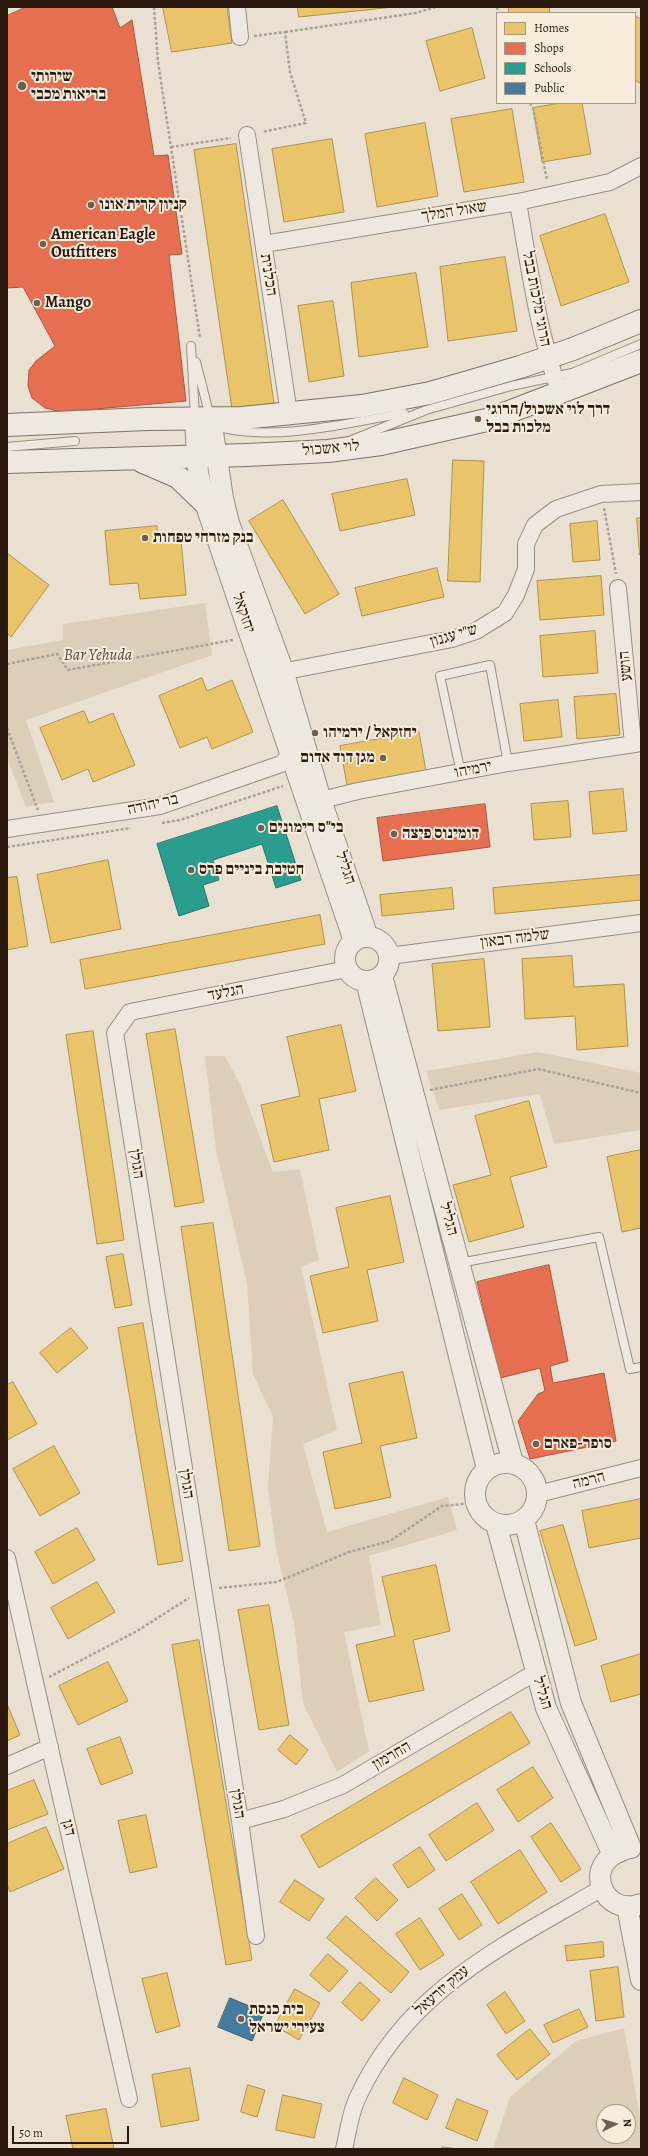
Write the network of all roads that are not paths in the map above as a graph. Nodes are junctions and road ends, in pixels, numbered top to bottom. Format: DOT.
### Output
graph roads {
  1 [pos="237,7"];
  2 [pos="240,37"];
  3 [pos="248,135"];
  4 [pos="641,166"];
  5 [pos="518,202"];
  6 [pos="264,244"];
  7 [pos="641,321"];
  8 [pos="641,344"];
  9 [pos="641,362"];
  10 [pos="554,377"];
  11 [pos="426,410"];
  12 [pos="292,414"];
  13 [pos="206,421"];
  14 [pos="8,424"];
  15 [pos="75,441"];
  16 [pos="7,447"];
  17 [pos="328,451"];
  18 [pos="207,456"];
  19 [pos="132,458"];
  20 [pos="7,462"];
  21 [pos="641,492"];
  22 [pos="205,503"];
  23 [pos="618,588"];
  24 [pos="274,673"];
  25 [pos="637,744"];
  26 [pos="286,760"];
  27 [pos="508,763"];
  28 [pos="461,773"];
  29 [pos="314,802"];
  30 [pos="7,829"];
  31 [pos="641,923"];
  32 [pos="361,939"];
  33 [pos="389,956"];
  34 [pos="347,969"];
  35 [pos="374,979"];
  36 [pos="115,1033"];
  37 [pos="459,1263"];
  38 [pos="641,1367"];
  39 [pos="513,1463"];
  40 [pos="641,1468"];
  41 [pos="487,1469"];
  42 [pos="538,1494"];
  43 [pos="524,1520"];
  44 [pos="496,1524"];
  45 [pos="7,1558"];
  46 [pos="536,1672"];
  47 [pos="50,1746"];
  48 [pos="7,1766"];
  49 [pos="240,1821"];
  50 [pos="628,1851"];
  51 [pos="602,1888"];
  52 [pos="634,1905"];
  53 [pos="256,1936"];
  54 [pos="641,1980"];
  55 [pos="129,2099"];
  56 [pos="344,2149"];
  1 -- 2 [label="street"];
  3 -- 6 [label="street, הכלנית"];
  4 -- 5 [label="street, שאול המלך"];
  5 -- 6 [label="street, שאול המלך"];
  5 -- 10 [label="street, הרוגי מלכות בבל"];
  6 -- 12 [label="street, הכלנית"];
  7 -- 10 [label="main road, לוי אשכול"];
  8 -- 10 [label="lane"];
  9 -- 10 [label="main road, לוי אשכול"];
  10 -- 11 [label="lane"];
  10 -- 12 [label="main road, לוי אשכול"];
  10 -- 17 [label="main road, לוי אשכול"];
  11 -- 13 [label="lane"];
  11 -- 17 [label="lane"];
  12 -- 13 [label="main road, לוי אשכול"];
  13 -- 13 [label="lane"];
  13 -- 14 [label="main road, לוי אשכול"];
  13 -- 18 [label="street, יחזקאל"];
  15 -- 16 [label="lane"];
  17 -- 18 [label="main road, לוי אשכול"];
  18 -- 19 [label="main road, לוי אשכול"];
  18 -- 22 [label="street, יחזקאל"];
  18 -- 24 [label="street, יחזקאל"];
  19 -- 20 [label="main road, לוי אשכול"];
  19 -- 22 [label="main road"];
  21 -- 24 [label="street, ש\"י עגנון"];
  22 -- 24 [label="street, יחזקאל"];
  23 -- 25 [label="street, הושע"];
  24 -- 26 [label="street, יחזקאל"];
  24 -- 29 [label="street, יחזקאל"];
  25 -- 27 [label="street, ירמיהו"];
  26 -- 29 [label="street, יחזקאל"];
  26 -- 30 [label="street, בר יהודה"];
  27 -- 28 [label="street, ירמיהו"];
  27 -- 28 [label="lane"];
  28 -- 29 [label="street, ירמיהו"];
  29 -- 32 [label="street, הגליל"];
  31 -- 33 [label="street, שלמה רבאון"];
  32 -- 33 [label="street"];
  32 -- 34 [label="street"];
  33 -- 35 [label="street"];
  34 -- 35 [label="street"];
  34 -- 36 [label="street, הגלעד"];
  35 -- 37 [label="street, הגליל"];
  35 -- 41 [label="street, הגליל"];
  36 -- 49 [label="street, הגולן"];
  37 -- 38 [label="lane"];
  37 -- 39 [label="street, הגליל"];
  39 -- 41 [label="street"];
  39 -- 42 [label="street"];
  40 -- 42 [label="street, הרמה"];
  41 -- 44 [label="street"];
  42 -- 43 [label="street"];
  43 -- 44 [label="street"];
  43 -- 50 [label="street, הגליל"];
  44 -- 46 [label="street, הגליל"];
  45 -- 47 [label="street, דגן"];
  46 -- 49 [label="street, החרמון"];
  46 -- 50 [label="street, הגליל"];
  47 -- 48 [label="street"];
  47 -- 55 [label="street, דגן"];
  49 -- 53 [label="street, הגולן"];
  50 -- 51 [label="street"];
  51 -- 52 [label="street"];
  51 -- 56 [label="street, עמק יזרעאל"];
  52 -- 54 [label="street"];
}
